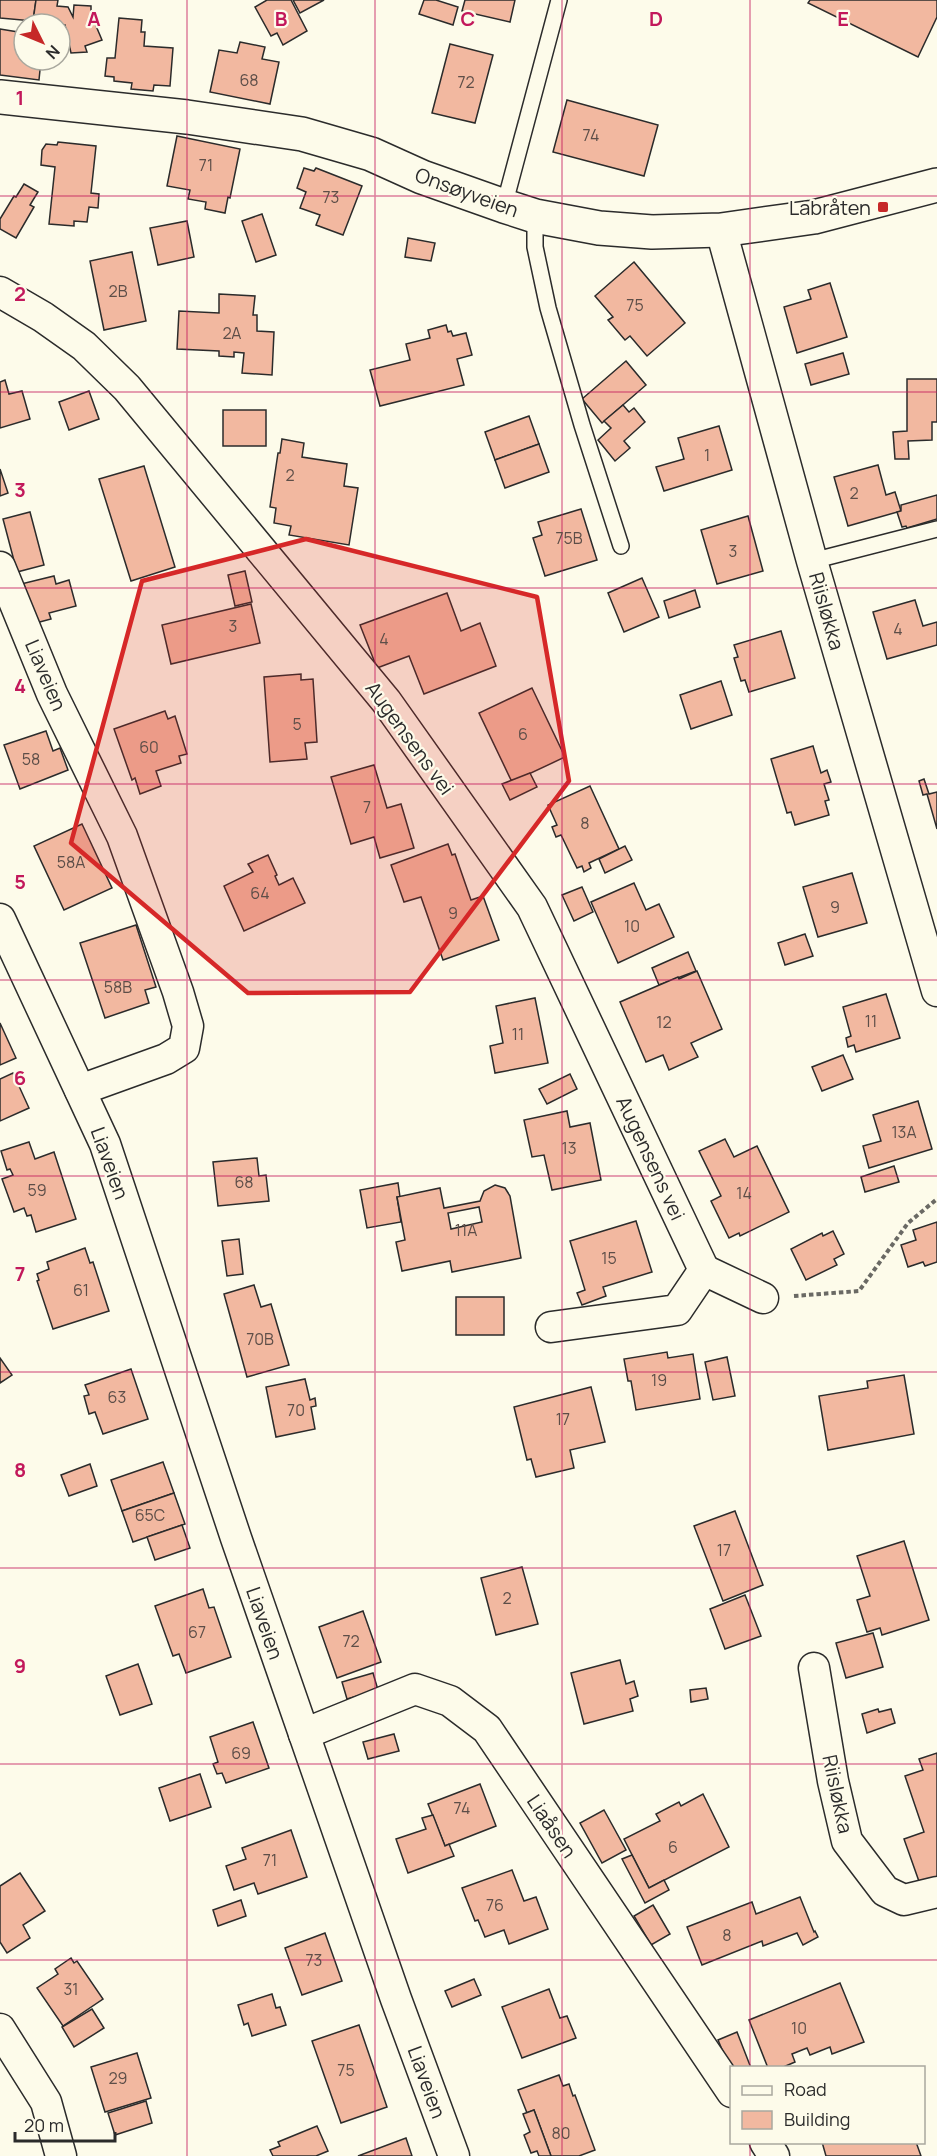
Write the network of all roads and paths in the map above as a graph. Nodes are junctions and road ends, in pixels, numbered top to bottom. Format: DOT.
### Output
graph roads {
  1 [pos="559,0"];
  2 [pos="0,97"];
  3 [pos="937,185"];
  4 [pos="504,206"];
  5 [pos="536,216"];
  6 [pos="721,230"];
  7 [pos="0,291"];
  8 [pos="937,529"];
  9 [pos="621,546"];
  10 [pos="812,561"];
  11 [pos="0,567"];
  12 [pos="0,919"];
  13 [pos="937,991"];
  14 [pos="80,1090"];
  15 [pos="937,1199"];
  16 [pos="705,1270"];
  17 [pos="763,1298"];
  18 [pos="551,1327"];
  19 [pos="814,1668"];
  20 [pos="304,1734"];
  21 [pos="937,1892"];
  22 [pos="0,2029"];
  23 [pos="730,2089"];
  24 [pos="61,2156"];
  25 [pos="454,2156"];
  1 -- 4 [label="lane"];
  2 -- 4 [label="street, Onsøyveien"];
  3 -- 6 [label="street, Onsøyveien"];
  4 -- 5 [label="street, Onsøyveien"];
  5 -- 6 [label="street, Onsøyveien"];
  5 -- 9 [label="lane"];
  6 -- 10 [label="street, Riisløkka"];
  7 -- 16 [label="street, Augensens vei"];
  8 -- 10 [label="lane"];
  10 -- 13 [label="street, Riisløkka"];
  11 -- 14 [label="street, Liaveien"];
  12 -- 14 [label="street, Liaveien"];
  14 -- 20 [label="street, Liaveien"];
  15 -- 17 [label="path"];
  16 -- 17 [label="street"];
  16 -- 18 [label="street"];
  19 -- 21 [label="street, Riisløkka"];
  20 -- 23 [label="street, Liaåsen"];
  20 -- 25 [label="street, Liaveien"];
  22 -- 24 [label="street"];
}
